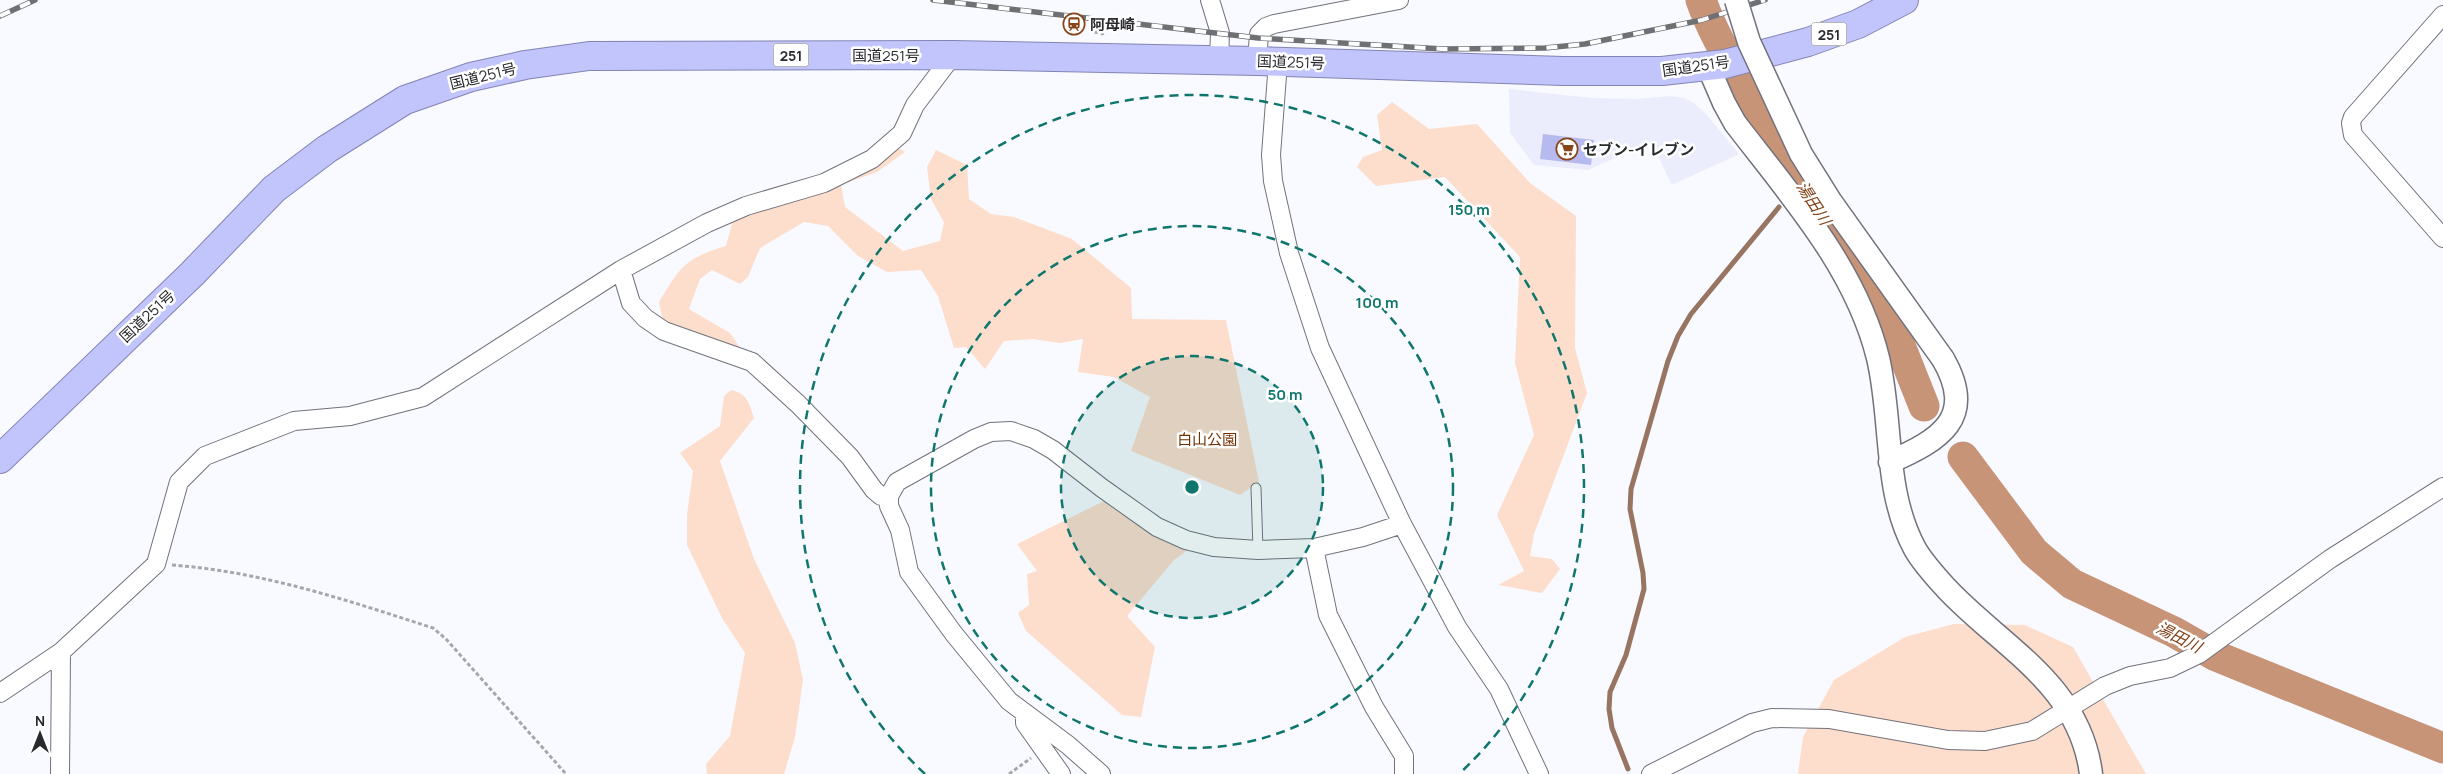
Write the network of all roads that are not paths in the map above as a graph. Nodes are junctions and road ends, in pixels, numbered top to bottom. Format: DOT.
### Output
graph roads {
  1 [pos="1210,0"];
  2 [pos="1399,0"];
  3 [pos="1736,0"];
  4 [pos="1904,0"];
  5 [pos="2443,16"];
  6 [pos="952,55"];
  7 [pos="1219,60"];
  8 [pos="1268,62"];
  9 [pos="1728,62"];
  10 [pos="2443,238"];
  11 [pos="622,270"];
  12 [pos="0,459"];
  13 [pos="1890,462"];
  14 [pos="2443,487"];
  15 [pos="1256,488"];
  16 [pos="889,496"];
  17 [pos="1402,524"];
  18 [pos="1314,548"];
  19 [pos="1258,550"];
  20 [pos="60,652"];
  21 [pos="1,689"];
  22 [pos="2069,708"];
  23 [pos="1026,713"];
  24 [pos="60,774"];
  25 [pos="1061,774"];
  26 [pos="1101,774"];
  27 [pos="1404,774"];
  28 [pos="1539,774"];
  29 [pos="1651,774"];
  30 [pos="2091,774"];
  1 -- 7 [label="street"];
  2 -- 8 [label="street"];
  3 -- 13 [label="street, bridge"];
  4 -- 9 [label="highway, 国道251号 / 251"];
  5 -- 10 [label="street"];
  6 -- 7 [label="highway, 国道251号 / 251"];
  6 -- 11 [label="street"];
  6 -- 12 [label="highway, 国道251号 / 251"];
  7 -- 8 [label="highway, 国道251号 / 251"];
  8 -- 9 [label="highway, 国道251号 / 251"];
  8 -- 17 [label="street"];
  9 -- 13 [label="street"];
  11 -- 16 [label="street"];
  11 -- 20 [label="street"];
  13 -- 22 [label="street"];
  14 -- 22 [label="street"];
  15 -- 19 [label="lane"];
  16 -- 19 [label="street"];
  16 -- 23 [label="street"];
  17 -- 18 [label="street"];
  17 -- 28 [label="street"];
  18 -- 19 [label="street"];
  18 -- 27 [label="street"];
  20 -- 21 [label="street"];
  20 -- 24 [label="street"];
  22 -- 29 [label="street"];
  22 -- 30 [label="street"];
  23 -- 25 [label="street"];
  23 -- 26 [label="street"];
}
